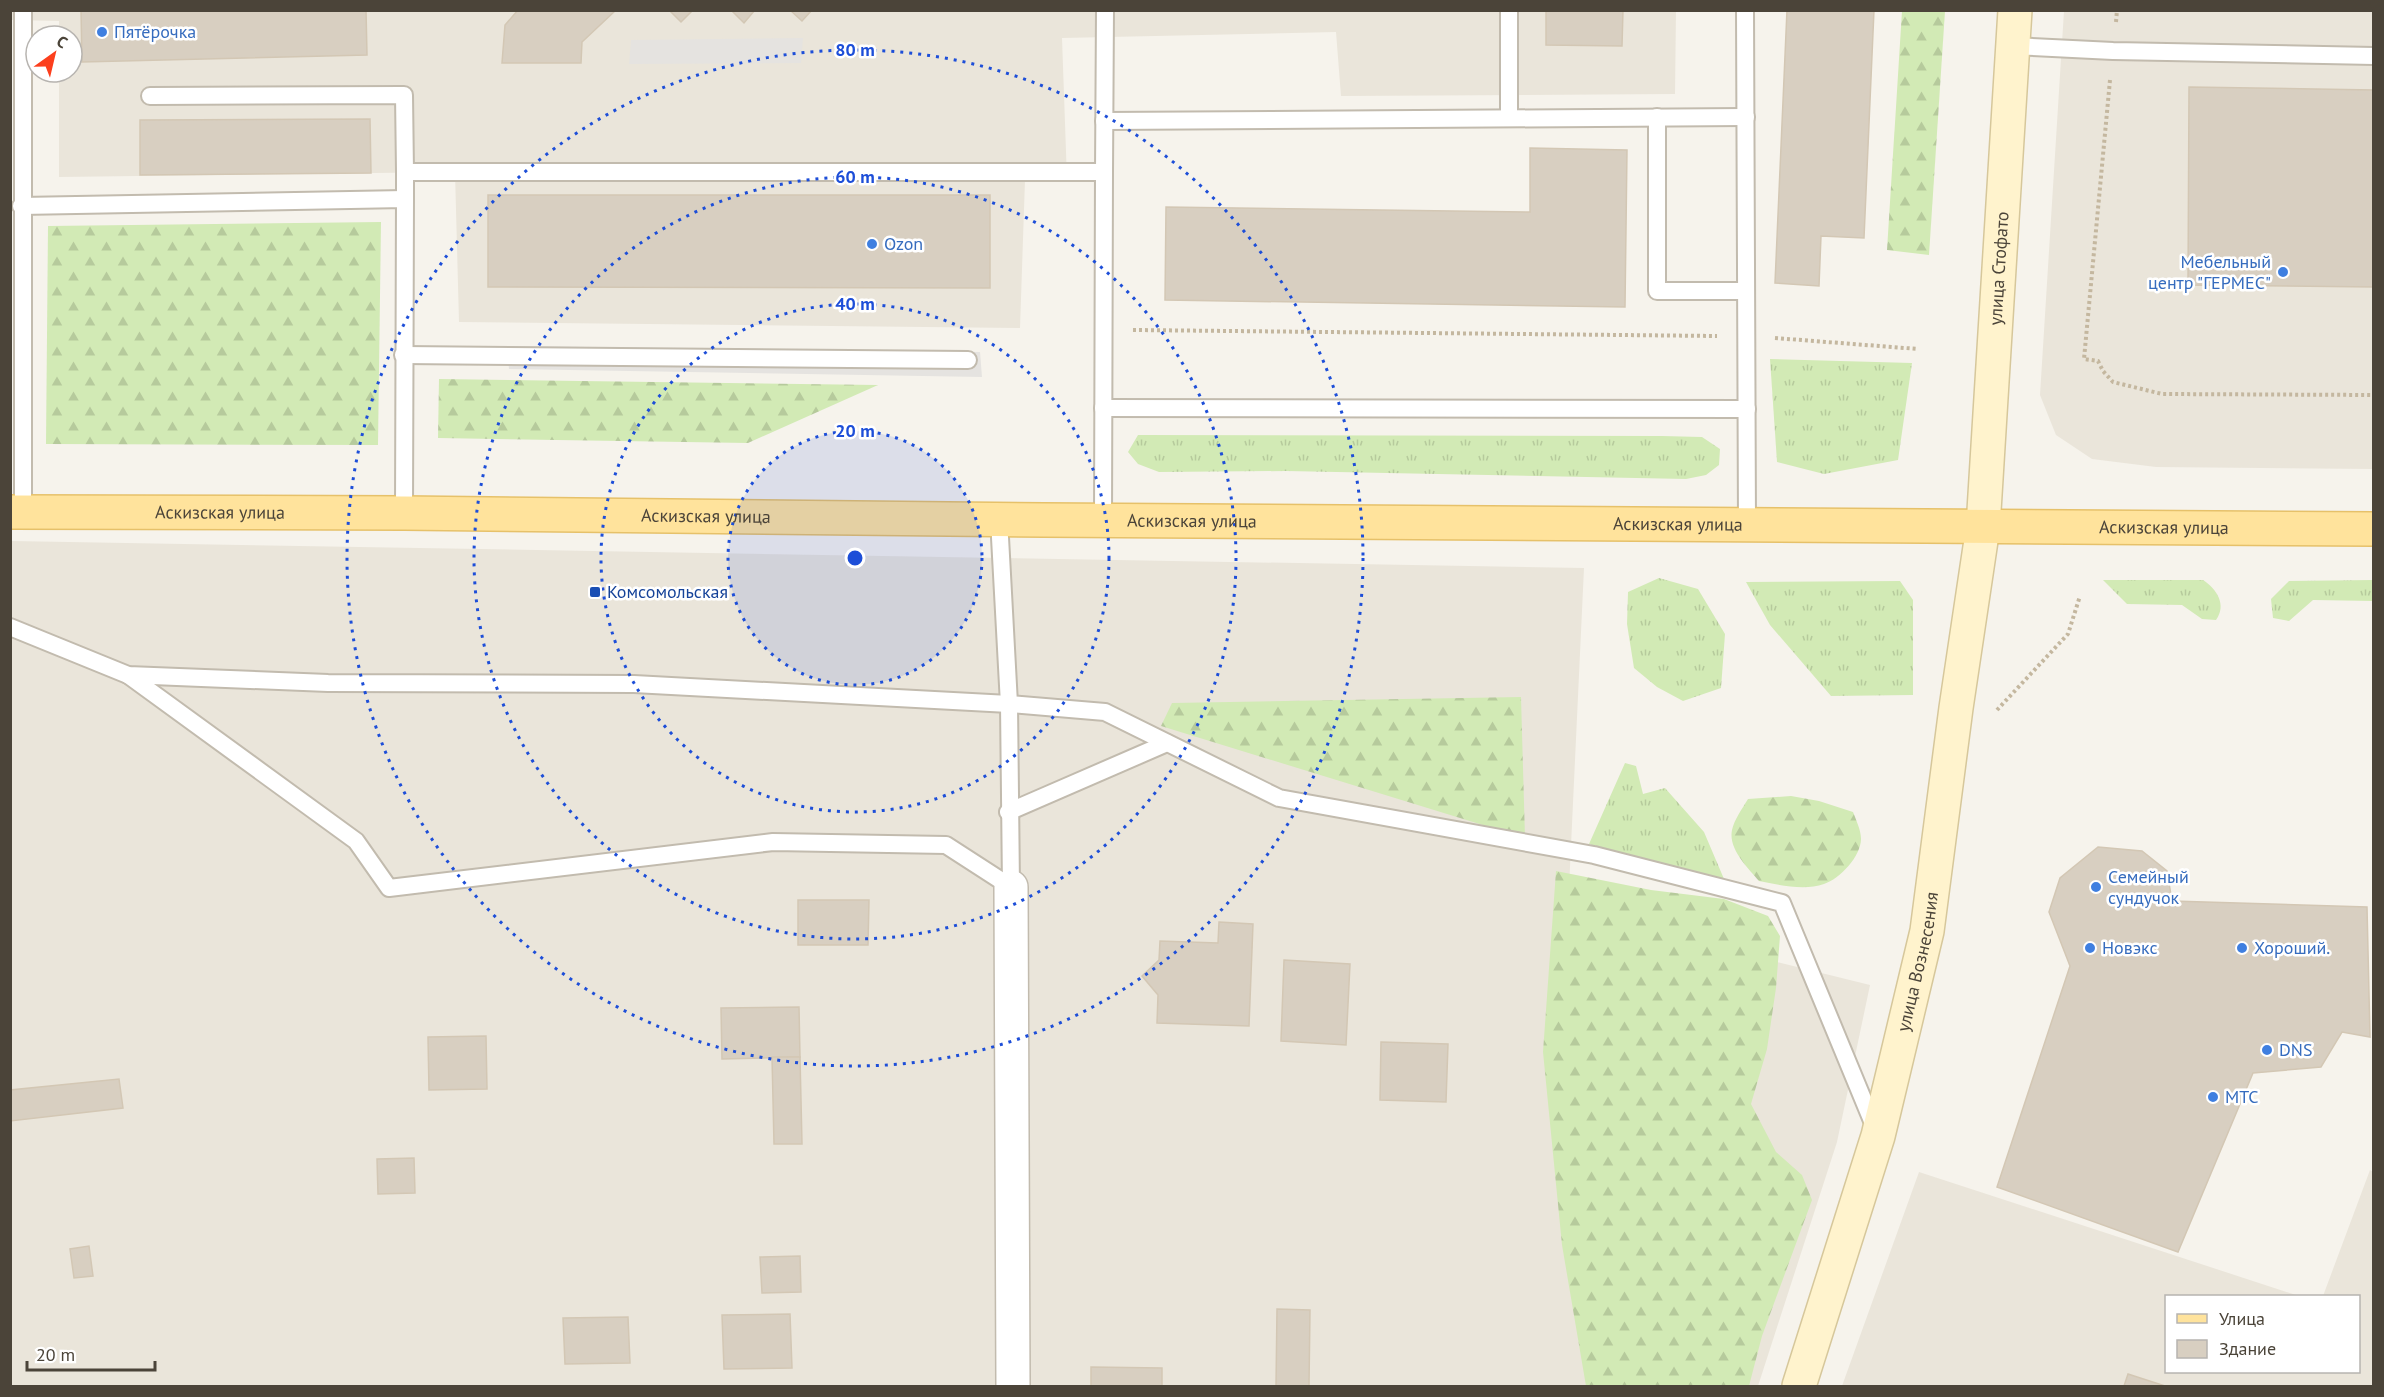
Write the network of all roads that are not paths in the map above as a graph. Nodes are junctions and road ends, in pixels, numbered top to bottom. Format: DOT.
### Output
graph roads {
  1 [pos="23,10"];
  2 [pos="1105,10"];
  3 [pos="1509,10"];
  4 [pos="1746,10"];
  5 [pos="2015,10"];
  6 [pos="2013,46"];
  7 [pos="2373,56"];
  8 [pos="16,81"];
  9 [pos="150,96"];
  10 [pos="1657,117"];
  11 [pos="1746,117"];
  12 [pos="1509,118"];
  13 [pos="1104,121"];
  14 [pos="405,172"];
  15 [pos="1104,172"];
  16 [pos="405,199"];
  17 [pos="21,206"];
  18 [pos="1746,291"];
  19 [pos="403,355"];
  20 [pos="16,357"];
  21 [pos="968,360"];
  22 [pos="1103,408"];
  23 [pos="1747,409"];
  24 [pos="17,512"];
  25 [pos="404,513"];
  26 [pos="999,519"];
  27 [pos="1103,520"];
  28 [pos="1747,524"];
  29 [pos="1983,527"];
  30 [pos="2373,529"];
  31 [pos="10,627"];
  32 [pos="128,675"];
  33 [pos="1009,704"];
  34 [pos="1167,743"];
  35 [pos="1008,812"];
  36 [pos="1011,887"];
  37 [pos="1878,1136"];
  38 [pos="1013,1386"];
  39 [pos="1799,1386"];
  1 -- 8 [label="lane"];
  2 -- 13 [label="lane"];
  3 -- 12 [label="lane"];
  4 -- 11 [label="lane"];
  5 -- 6 [label="street, улица Стофато"];
  6 -- 7 [label="lane"];
  6 -- 29 [label="street, улица Стофато"];
  8 -- 17 [label="lane"];
  9 -- 14 [label="lane"];
  10 -- 11 [label="lane"];
  10 -- 12 [label="lane"];
  10 -- 18 [label="lane"];
  11 -- 18 [label="lane"];
  12 -- 13 [label="lane"];
  13 -- 15 [label="lane"];
  14 -- 15 [label="lane"];
  14 -- 16 [label="lane"];
  15 -- 22 [label="lane"];
  16 -- 17 [label="lane"];
  16 -- 19 [label="lane"];
  17 -- 20 [label="lane"];
  18 -- 23 [label="lane"];
  19 -- 21 [label="lane"];
  19 -- 25 [label="lane"];
  20 -- 24 [label="lane"];
  22 -- 23 [label="lane"];
  22 -- 27 [label="lane"];
  23 -- 28 [label="lane"];
  24 -- 25 [label="main road, Аскизская улица"];
  25 -- 26 [label="main road, Аскизская улица"];
  26 -- 27 [label="main road, Аскизская улица"];
  26 -- 33 [label="lane"];
  27 -- 28 [label="main road, Аскизская улица"];
  28 -- 29 [label="main road, Аскизская улица"];
  29 -- 30 [label="main road, Аскизская улица"];
  29 -- 37 [label="street, улица Вознесения"];
  31 -- 32 [label="lane"];
  32 -- 33 [label="lane"];
  32 -- 36 [label="lane"];
  33 -- 34 [label="lane"];
  33 -- 35 [label="lane"];
  34 -- 35 [label="lane"];
  34 -- 37 [label="lane"];
  35 -- 36 [label="lane"];
  36 -- 38 [label="street"];
  37 -- 39 [label="street, улица Вознесения"];
}
